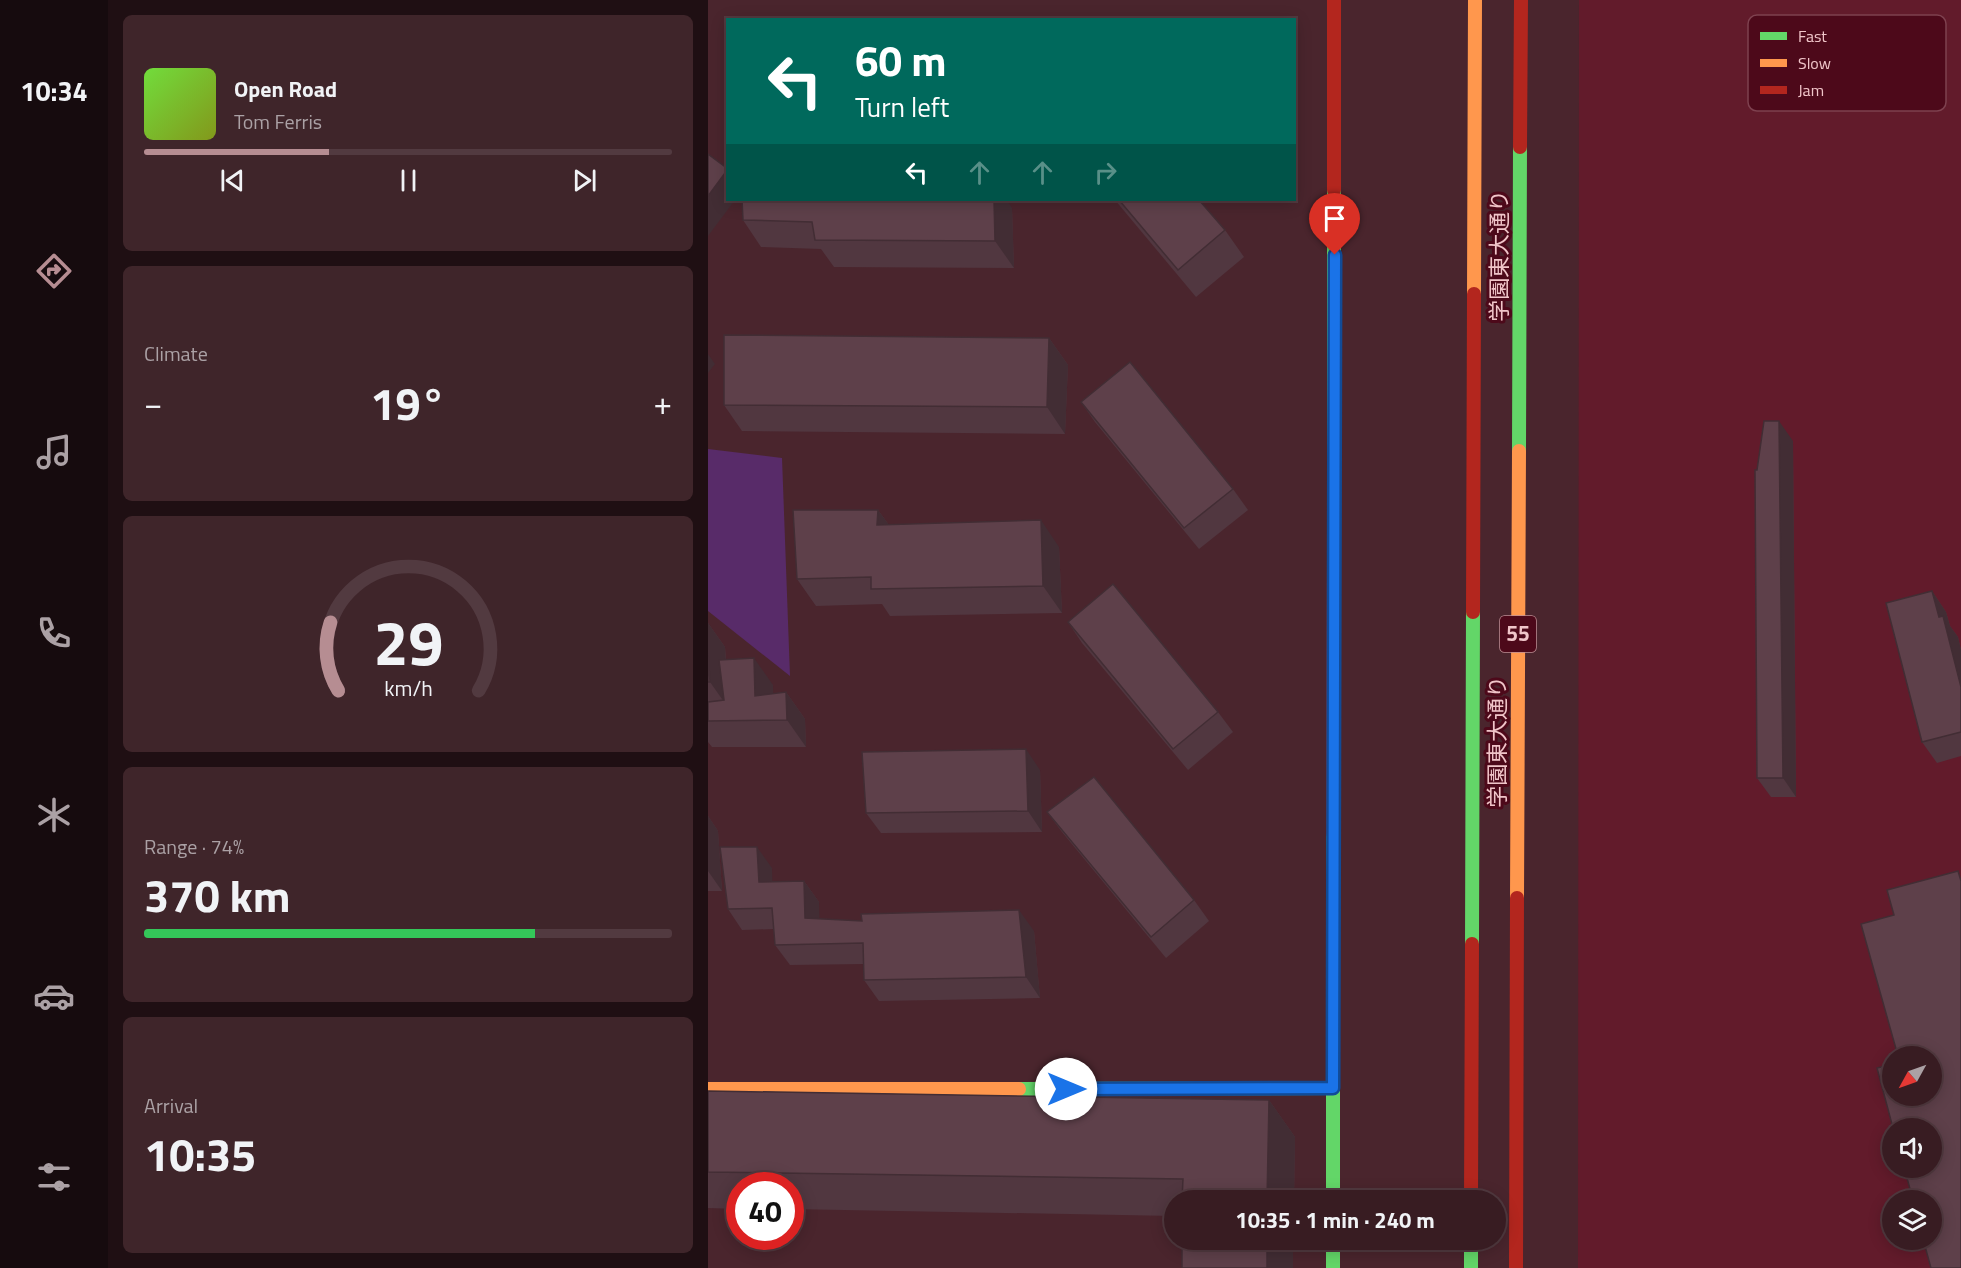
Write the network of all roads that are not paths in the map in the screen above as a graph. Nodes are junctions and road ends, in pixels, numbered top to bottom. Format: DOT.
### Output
graph roads {
  1 [pos="1334,0"];
  2 [pos="1475,0"];
  3 [pos="1521,0"];
  4 [pos="1333,1088"];
  5 [pos="708,1089"];
  6 [pos="1333,1190"];
  7 [pos="1471,1190"];
  8 [pos="1333,1250"];
  9 [pos="1471,1250"];
  10 [pos="1333,1268"];
  11 [pos="1471,1268"];
  12 [pos="1516,1268"];
  1 -- 4 [label="main road"];
  2 -- 7 [label="main road, 学園東大通り / 55"];
  3 -- 12 [label="main road, 学園東大通り / 55"];
  4 -- 5 [label="main road"];
  4 -- 6 [label="main road"];
  8 -- 10 [label="main road"];
  9 -- 11 [label="main road"];
}
